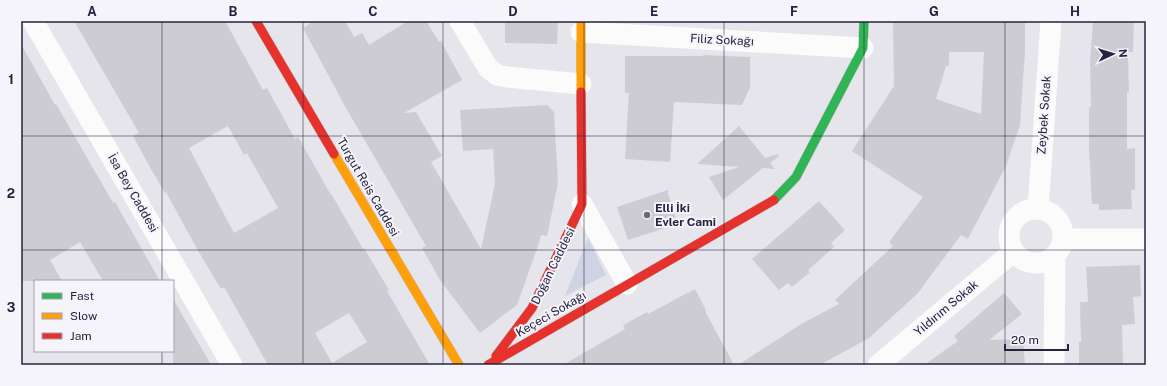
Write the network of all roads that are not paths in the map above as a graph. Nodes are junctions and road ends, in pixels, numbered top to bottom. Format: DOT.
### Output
graph roads {
  1 [pos="33,21"];
  2 [pos="256,21"];
  3 [pos="460,21"];
  4 [pos="864,21"];
  5 [pos="1051,21"];
  6 [pos="581,26"];
  7 [pos="863,48"];
  8 [pos="581,84"];
  9 [pos="582,204"];
  10 [pos="1038,209"];
  11 [pos="1146,239"];
  12 [pos="1059,248"];
  13 [pos="1013,252"];
  14 [pos="627,284"];
  15 [pos="489,364"];
  16 [pos="232,365"];
  17 [pos="459,365"];
  18 [pos="878,365"];
  19 [pos="1054,365"];
  1 -- 16 [label="street, İsa Bey Caddesi"];
  2 -- 17 [label="street, Turgut Reis Caddesi"];
  3 -- 8 [label="street"];
  4 -- 7 [label="street"];
  5 -- 10 [label="street, Zeybek Sokak"];
  6 -- 7 [label="street, Filiz Sokağı"];
  6 -- 8 [label="street, Doğan Caddesi"];
  7 -- 14 [label="street, Keçeci Sokağı"];
  8 -- 9 [label="street, Doğan Caddesi"];
  9 -- 14 [label="street, Doğan Caddesi"];
  9 -- 15 [label="street, Doğan Caddesi"];
  10 -- 12 [label="street"];
  10 -- 13 [label="street"];
  11 -- 12 [label="street"];
  12 -- 13 [label="street"];
  12 -- 19 [label="street"];
  13 -- 18 [label="street, Yıldırım Sokak"];
  14 -- 15 [label="street, Keçeci Sokağı"];
}
